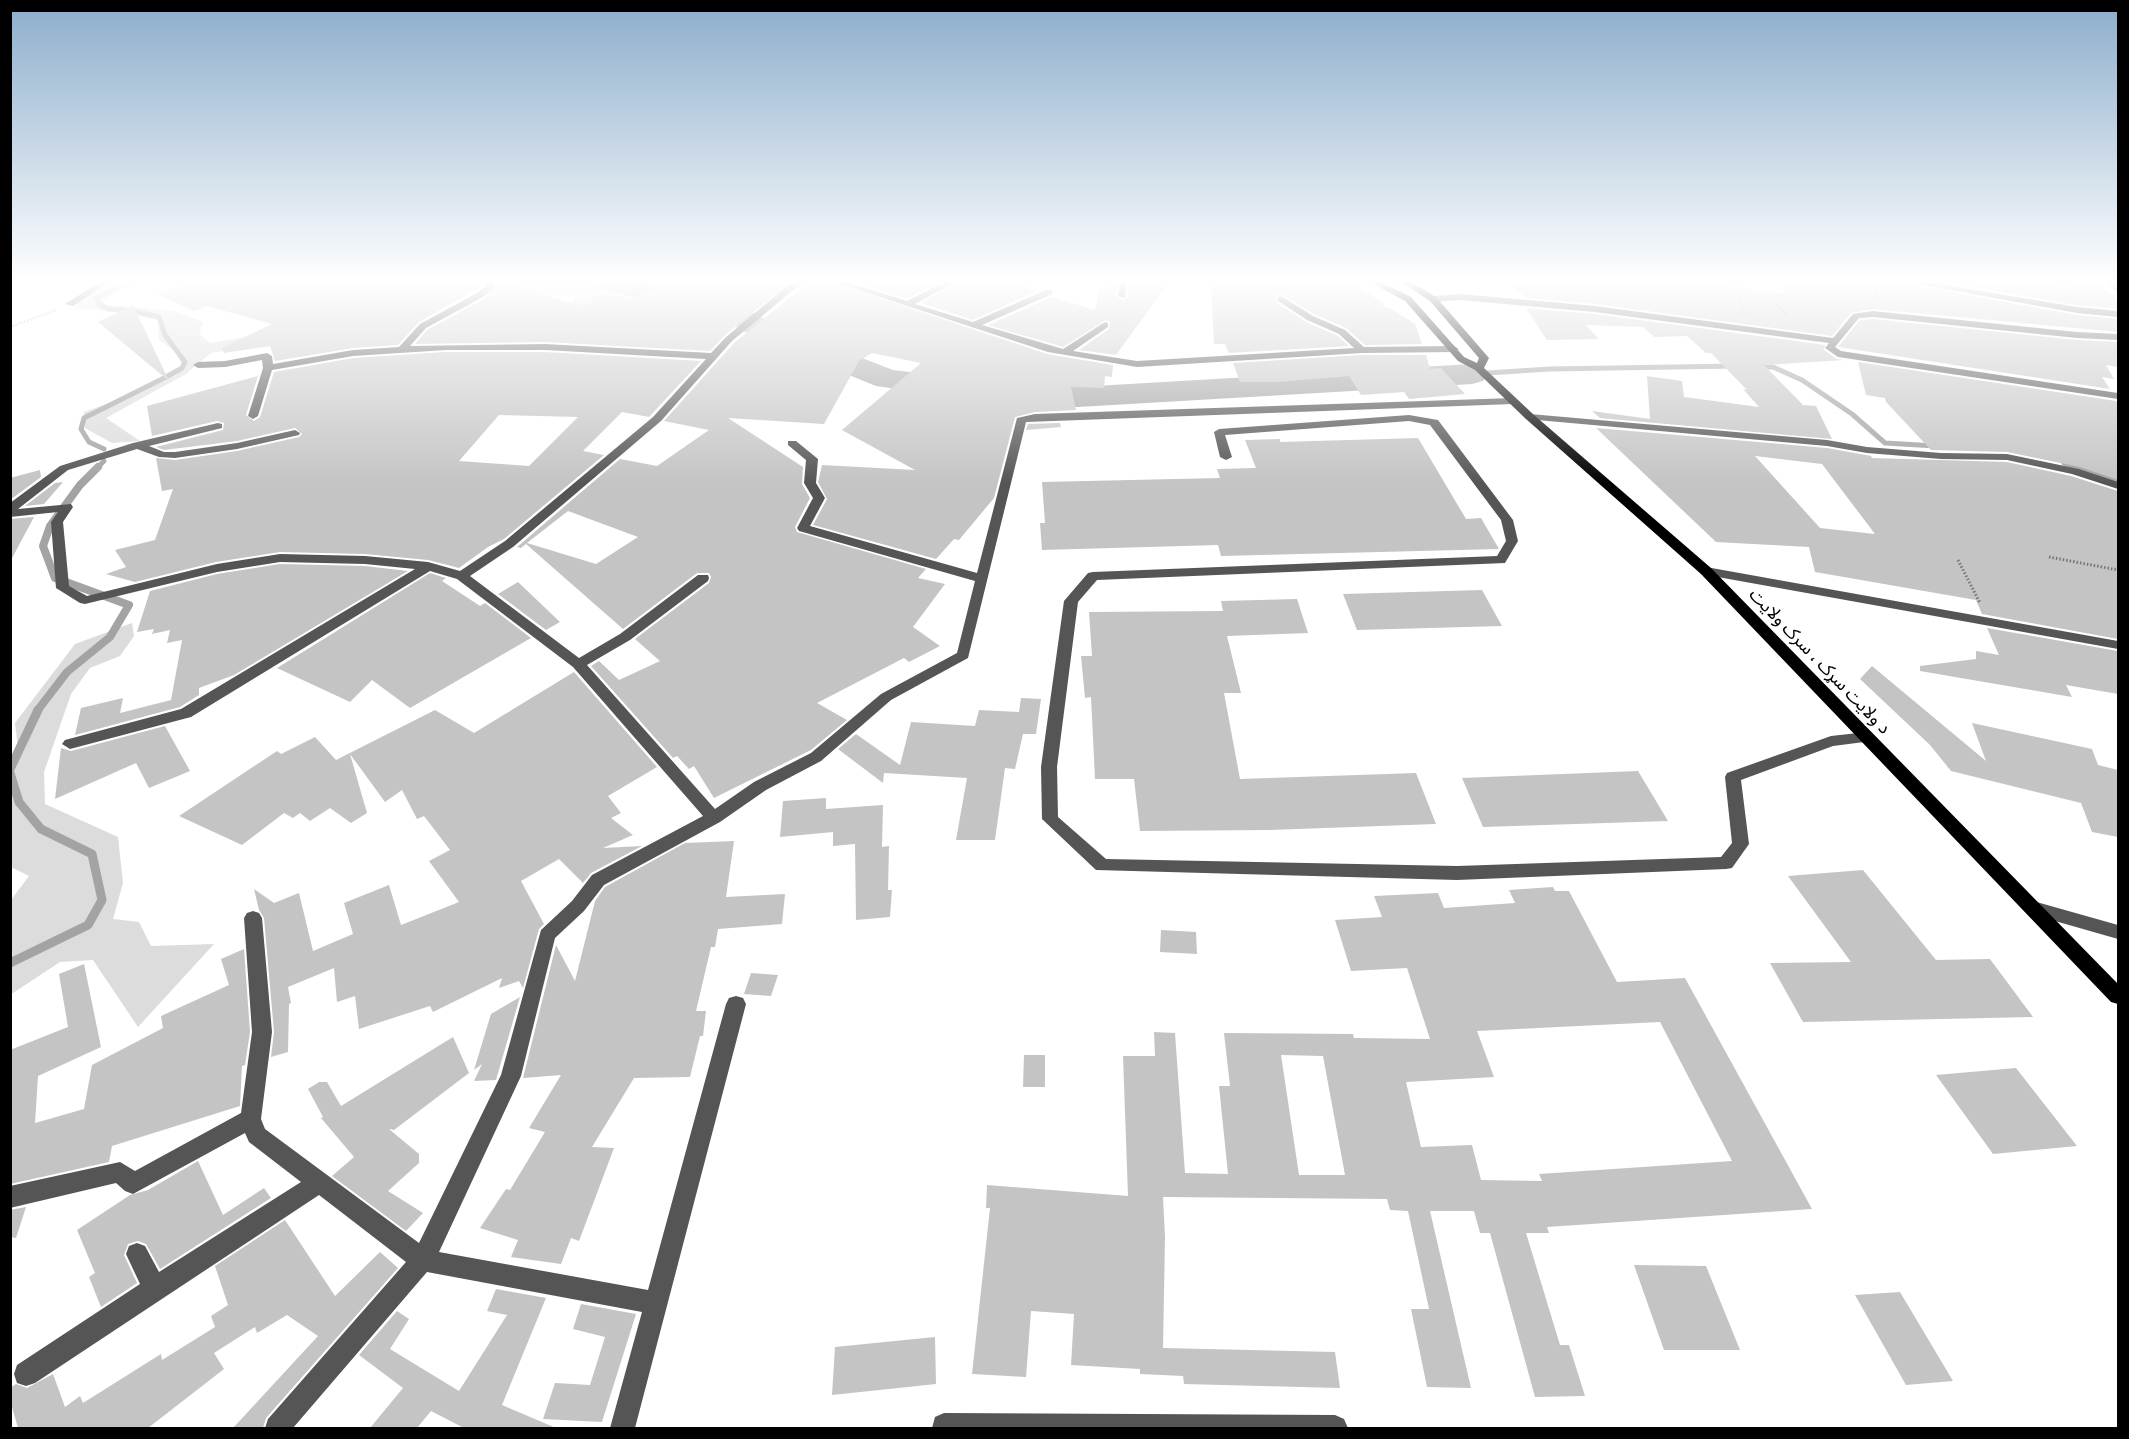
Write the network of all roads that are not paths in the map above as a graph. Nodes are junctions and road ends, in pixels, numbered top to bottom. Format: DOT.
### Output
graph roads {
  1 [pos="391,349"];
  2 [pos="585,349"];
  3 [pos="720,349"];
  4 [pos="1052,349"];
  5 [pos="1070,349"];
  6 [pos="1440,349"];
  7 [pos="1454,349"];
  8 [pos="1476,349"];
  9 [pos="1832,349"];
  10 [pos="1362,350"];
  11 [pos="1064,353"];
  12 [pos="714,356"];
  13 [pos="198,365"];
  14 [pos="268,368"];
  15 [pos="1479,368"];
  16 [pos="2118,396"];
  17 [pos="1513,401"];
  18 [pos="253,416"];
  19 [pos="1530,417"];
  20 [pos="218,426"];
  21 [pos="295,433"];
  22 [pos="792,442"];
  23 [pos="137,445"];
  24 [pos="1226,457"];
  25 [pos="2118,486"];
  26 [pos="10,511"];
  27 [pos="428,566"];
  28 [pos="1706,571"];
  29 [pos="462,576"];
  30 [pos="704,578"];
  31 [pos="982,579"];
  32 [pos="2118,645"];
  33 [pos="578,664"];
  34 [pos="1866,737"];
  35 [pos="70,744"];
  36 [pos="714,818"];
  37 [pos="2033,908"];
  38 [pos="253,918"];
  39 [pos="2118,932"];
  40 [pos="2118,996"];
  41 [pos="736,1004"];
  42 [pos="251,1119"];
  43 [pos="320,1182"];
  44 [pos="10,1197"];
  45 [pos="137,1254"];
  46 [pos="423,1260"];
  47 [pos="155,1288"];
  48 [pos="657,1303"];
  49 [pos="26,1374"];
  50 [pos="944,1426"];
  51 [pos="277,1428"];
  52 [pos="623,1428"];
  53 [pos="1335,1428"];
  1 -- 14 [label="street"];
  2 -- 12 [label="street"];
  3 -- 12 [label="street"];
  4 -- 11 [label="street"];
  5 -- 11 [label="street"];
  6 -- 10 [label="street"];
  7 -- 15 [label="main road, د ولایت سړک ، سرک ولایت"];
  8 -- 15 [label="main road"];
  9 -- 16 [label="street"];
  10 -- 11 [label="street"];
  12 -- 29 [label="street"];
  13 -- 14 [label="street"];
  14 -- 18 [label="street"];
  15 -- 17 [label="main road, د ولایت سړک ، سرک ولایت"];
  17 -- 19 [label="main road, د ولایت سړک ، سرک ولایت"];
  17 -- 31 [label="street"];
  19 -- 25 [label="street"];
  19 -- 28 [label="main road, د ولایت سړک ، سرک ولایت"];
  20 -- 23 [label="street"];
  21 -- 23 [label="street"];
  22 -- 31 [label="street"];
  23 -- 26 [label="street"];
  24 -- 34 [label="street"];
  26 -- 27 [label="street"];
  27 -- 29 [label="street"];
  27 -- 35 [label="street"];
  28 -- 32 [label="street"];
  28 -- 34 [label="main road, د ولایت سړک ، سرک ولایت"];
  29 -- 33 [label="street"];
  30 -- 33 [label="street"];
  31 -- 36 [label="street"];
  33 -- 36 [label="street"];
  34 -- 37 [label="main road, د ولایت سړک ، سرک ولایت"];
  36 -- 46 [label="street"];
  37 -- 39 [label="street"];
  37 -- 40 [label="main road, د ولایت سړک ، سرک ولایت"];
  38 -- 42 [label="street"];
  41 -- 48 [label="street"];
  42 -- 43 [label="street"];
  42 -- 44 [label="street"];
  43 -- 46 [label="street"];
  43 -- 47 [label="street"];
  45 -- 47 [label="street"];
  46 -- 48 [label="street"];
  46 -- 51 [label="street"];
  47 -- 49 [label="street"];
  48 -- 52 [label="street"];
  50 -- 53 [label="street"];
}
